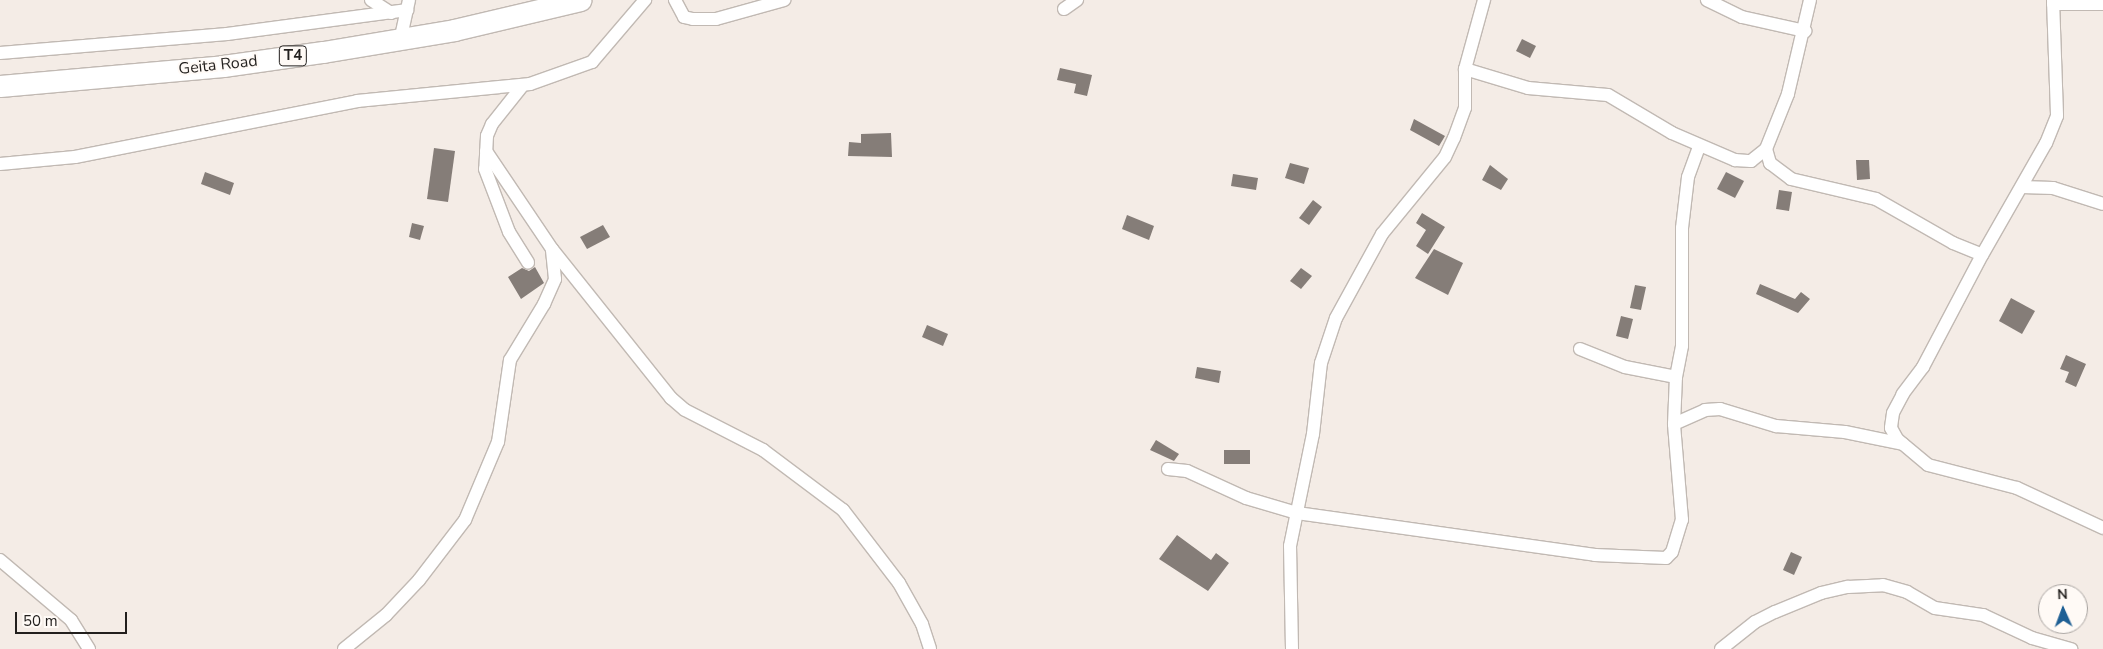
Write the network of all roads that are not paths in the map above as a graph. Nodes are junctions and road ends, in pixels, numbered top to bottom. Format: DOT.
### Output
graph roads {
  1 [pos="371,0"];
  2 [pos="581,0"];
  3 [pos="645,0"];
  4 [pos="675,0"];
  5 [pos="784,0"];
  6 [pos="1077,0"];
  7 [pos="1484,0"];
  8 [pos="1707,0"];
  9 [pos="1810,0"];
  10 [pos="2053,2"];
  11 [pos="1723,4"];
  12 [pos="2103,4"];
  13 [pos="408,5"];
  14 [pos="1064,9"];
  15 [pos="391,13"];
  16 [pos="1805,31"];
  17 [pos="400,40"];
  18 [pos="0,53"];
  19 [pos="1465,69"];
  20 [pos="523,85"];
  21 [pos="0,86"];
  22 [pos="1699,146"];
  23 [pos="1766,149"];
  24 [pos="486,152"];
  25 [pos="0,164"];
  26 [pos="2022,187"];
  27 [pos="2103,204"];
  28 [pos="552,249"];
  29 [pos="1982,255"];
  30 [pos="528,263"];
  31 [pos="1580,349"];
  32 [pos="1676,377"];
  33 [pos="1674,424"];
  34 [pos="1903,444"];
  35 [pos="1168,469"];
  36 [pos="1297,513"];
  37 [pos="2103,528"];
  38 [pos="0,560"];
  39 [pos="89,649"];
  40 [pos="344,649"];
  41 [pos="930,649"];
  42 [pos="1292,649"];
  43 [pos="1721,649"];
  44 [pos="2071,649"];
  1 -- 15 [label="street"];
  2 -- 17 [label="highway, Geita Road / T4"];
  3 -- 20 [label="street"];
  4 -- 5 [label="street"];
  6 -- 14 [label="street"];
  7 -- 19 [label="street"];
  8 -- 11 [label="street"];
  9 -- 16 [label="street"];
  10 -- 12 [label="street"];
  10 -- 26 [label="street"];
  11 -- 16 [label="street"];
  13 -- 15 [label="street"];
  13 -- 17 [label="street"];
  15 -- 18 [label="street"];
  16 -- 23 [label="street"];
  17 -- 21 [label="highway, Geita Road / T4"];
  19 -- 22 [label="street"];
  19 -- 36 [label="street"];
  20 -- 24 [label="street"];
  20 -- 25 [label="street"];
  22 -- 23 [label="street"];
  22 -- 32 [label="street"];
  23 -- 29 [label="street"];
  24 -- 28 [label="street"];
  24 -- 30 [label="street"];
  26 -- 27 [label="street"];
  26 -- 29 [label="street"];
  28 -- 40 [label="street"];
  28 -- 41 [label="street"];
  29 -- 34 [label="street"];
  31 -- 32 [label="street"];
  32 -- 33 [label="street"];
  33 -- 34 [label="street"];
  33 -- 36 [label="street"];
  34 -- 37 [label="street"];
  35 -- 36 [label="street"];
  36 -- 42 [label="street"];
  38 -- 39 [label="street"];
  43 -- 44 [label="street"];
}
